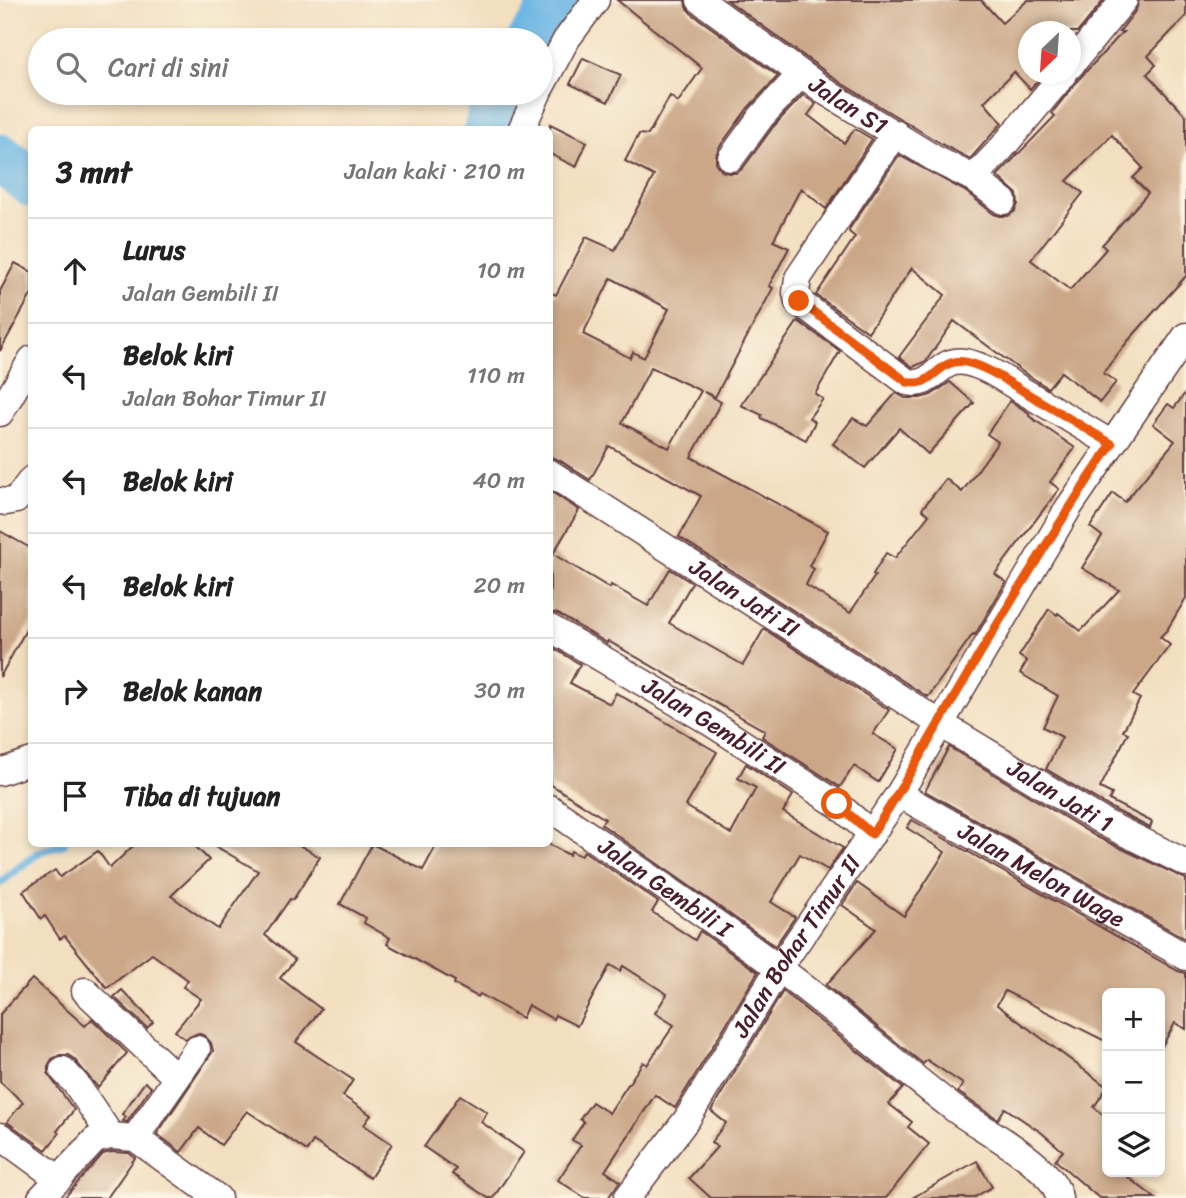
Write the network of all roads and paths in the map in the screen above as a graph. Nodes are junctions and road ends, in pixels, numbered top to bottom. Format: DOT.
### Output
graph roads {
  1 [pos="596,0"];
  2 [pos="700,0"];
  3 [pos="1124,0"];
  4 [pos="1081,53"];
  5 [pos="553,64"];
  6 [pos="802,74"];
  7 [pos="1056,84"];
  8 [pos="532,105"];
  9 [pos="523,126"];
  10 [pos="895,133"];
  11 [pos="731,158"];
  12 [pos="973,178"];
  13 [pos="1003,201"];
  14 [pos="1186,336"];
  15 [pos="28,366"];
  16 [pos="0,413"];
  17 [pos="1112,444"];
  18 [pos="553,475"];
  19 [pos="28,484"];
  20 [pos="0,500"];
  21 [pos="553,630"];
  22 [pos="939,723"];
  23 [pos="28,762"];
  24 [pos="0,772"];
  25 [pos="899,794"];
  26 [pos="553,810"];
  27 [pos="872,834"];
  28 [pos="1186,863"];
  29 [pos="1186,957"];
  30 [pos="779,968"];
  31 [pos="85,991"];
  32 [pos="197,1049"];
  33 [pos="63,1070"];
  34 [pos="176,1077"];
  35 [pos="0,1136"];
  36 [pos="123,1137"];
  37 [pos="50,1189"];
  38 [pos="218,1198"];
  39 [pos="627,1198"];
  40 [pos="1059,1198"];
  1 -- 5 [label="street"];
  2 -- 6 [label="street, Jalan S1"];
  3 -- 4 [label="street"];
  6 -- 10 [label="street, Jalan S1"];
  6 -- 11 [label="street"];
  7 -- 12 [label="street"];
  8 -- 9 [label="street"];
  10 -- 12 [label="street, Jalan S1"];
  10 -- 17 [label="street"];
  12 -- 13 [label="street, Jalan S1"];
  14 -- 17 [label="street, Jalan Bohar Timur II"];
  15 -- 16 [label="street"];
  17 -- 22 [label="street, Jalan Bohar Timur II"];
  18 -- 22 [label="street, Jalan Jati II"];
  19 -- 20 [label="street"];
  21 -- 27 [label="street, Jalan Gembili II"];
  22 -- 25 [label="street, Jalan Bohar Timur II"];
  22 -- 28 [label="street, Jalan Jati 1"];
  23 -- 24 [label="street"];
  25 -- 27 [label="street, Jalan Bohar Timur II"];
  25 -- 29 [label="street, Jalan Melon Wage"];
  26 -- 30 [label="street, Jalan Gembili I"];
  27 -- 30 [label="street, Jalan Bohar Timur II"];
  30 -- 39 [label="street, Jalan Bohar Timur II"];
  30 -- 40 [label="street, Jalan Gembili I"];
  31 -- 34 [label="street"];
  32 -- 34 [label="street"];
  33 -- 36 [label="street"];
  34 -- 36 [label="street"];
  35 -- 37 [label="street"];
  36 -- 37 [label="street"];
  36 -- 38 [label="street"];
}
